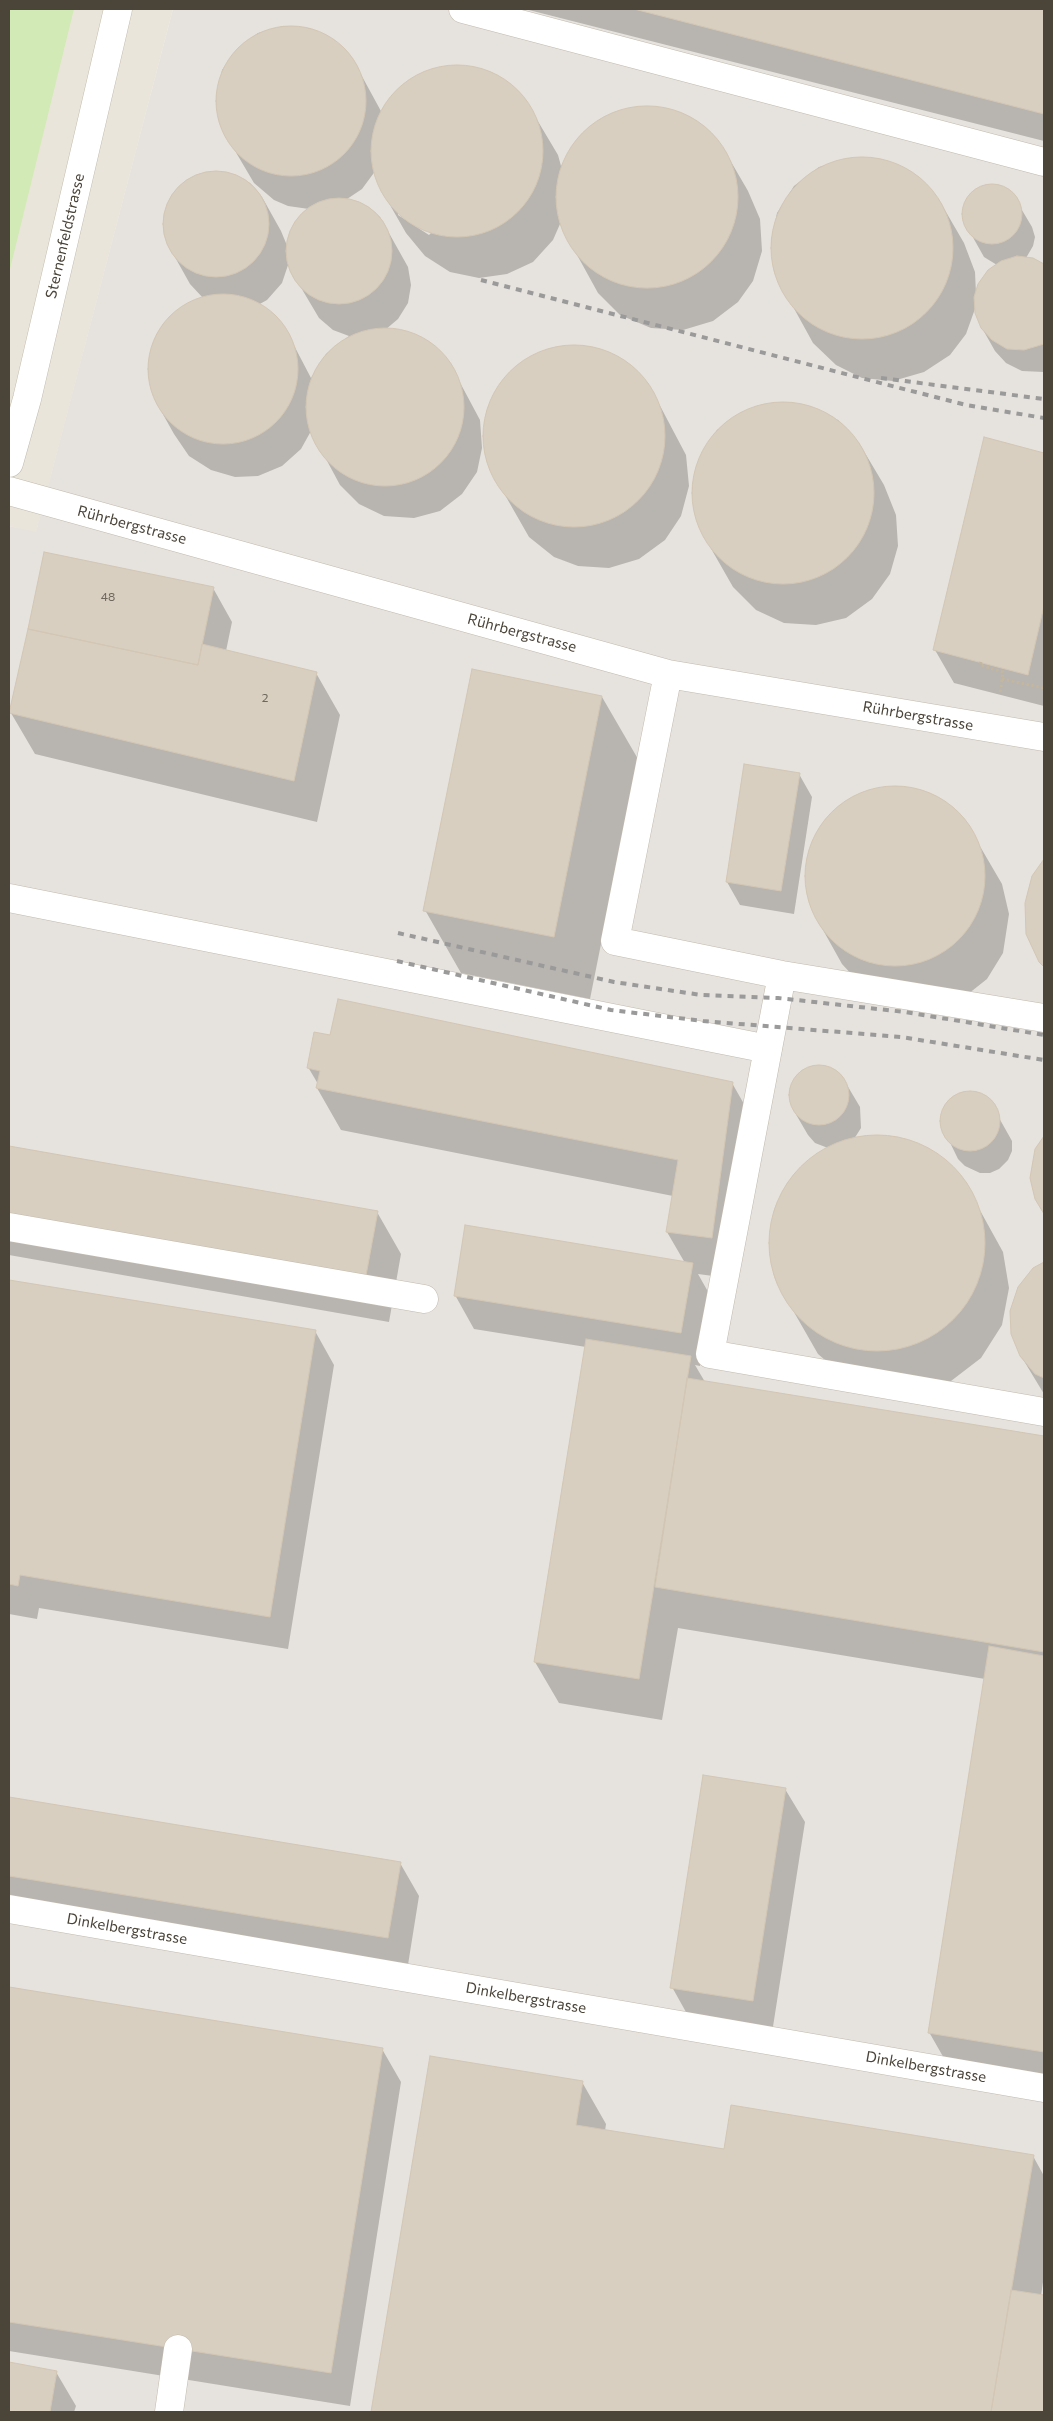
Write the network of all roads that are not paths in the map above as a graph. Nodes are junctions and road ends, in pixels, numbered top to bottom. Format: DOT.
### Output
graph roads {
  1 [pos="118,9"];
  2 [pos="463,9"];
  3 [pos="1044,162"];
  4 [pos="9,462"];
  5 [pos="9,491"];
  6 [pos="668,674"];
  7 [pos="1044,737"];
  8 [pos="9,898"];
  9 [pos="782,975"];
  10 [pos="1044,1018"];
  11 [pos="768,1049"];
  12 [pos="9,1226"];
  13 [pos="424,1299"];
  14 [pos="1044,1412"];
  15 [pos="9,1908"];
  16 [pos="1044,2088"];
  17 [pos="178,2348"];
  18 [pos="169,2412"];
  1 -- 4 [label="street, Sternenfeldstrasse"];
  2 -- 3 [label="street"];
  5 -- 6 [label="street, Rührbergstrasse"];
  6 -- 7 [label="street, Rührbergstrasse"];
  6 -- 9 [label="street"];
  8 -- 11 [label="street"];
  9 -- 10 [label="street"];
  9 -- 11 [label="street"];
  11 -- 14 [label="street"];
  12 -- 13 [label="street"];
  15 -- 16 [label="street, Dinkelbergstrasse"];
  17 -- 18 [label="street"];
}
